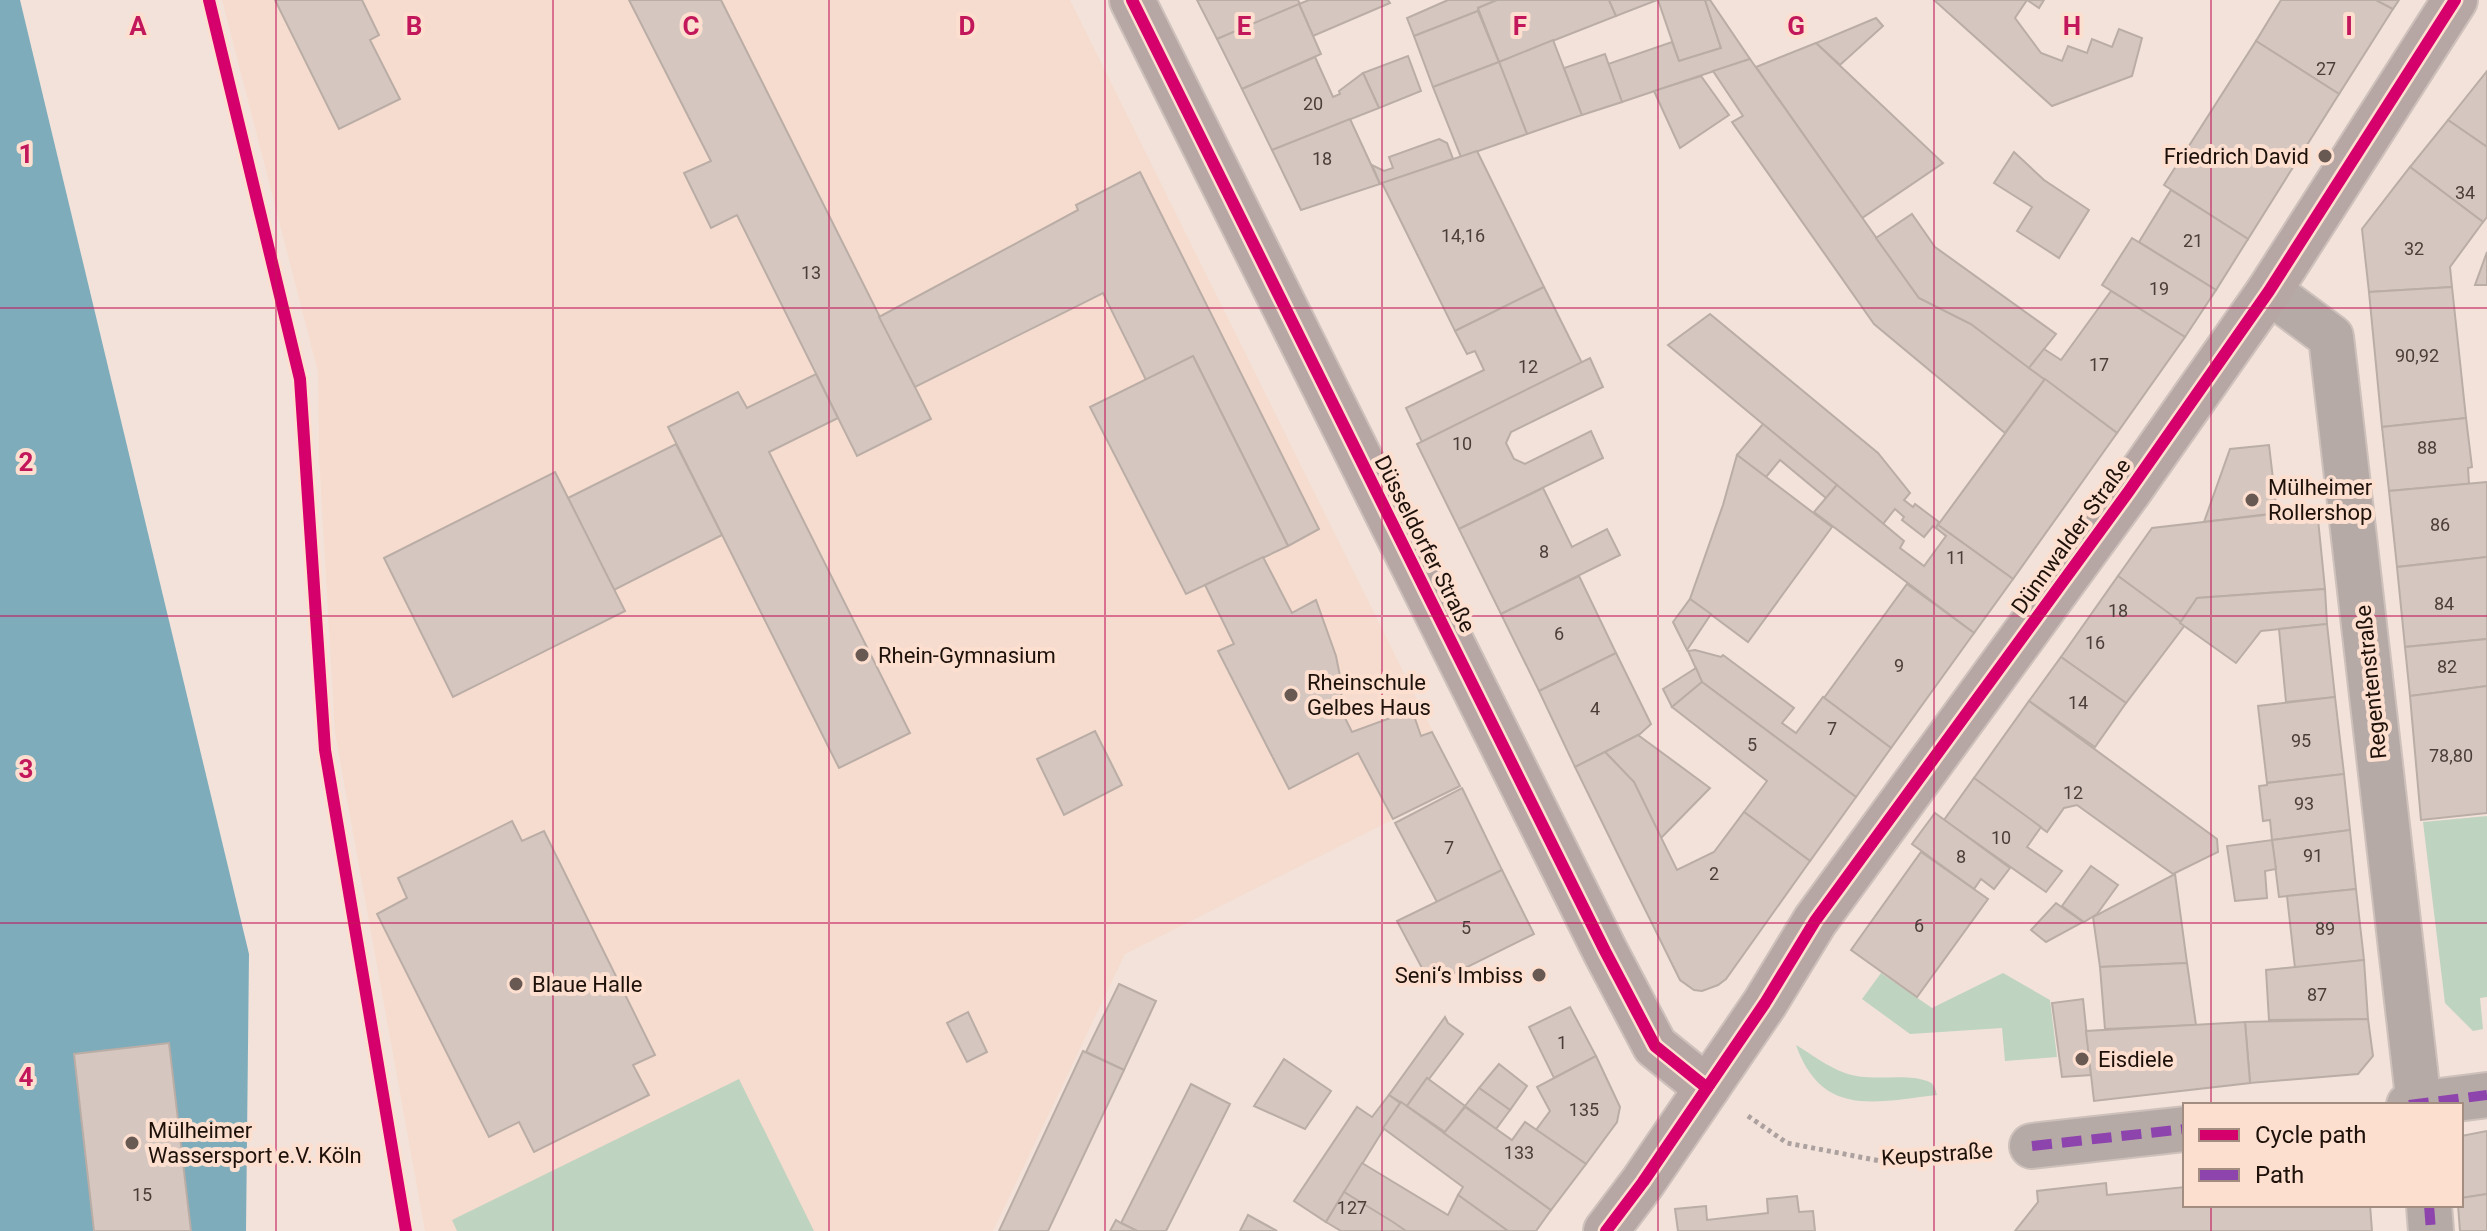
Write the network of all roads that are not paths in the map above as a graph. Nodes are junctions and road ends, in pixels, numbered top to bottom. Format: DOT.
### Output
graph roads {
  1 [pos="1132,0"];
  2 [pos="2455,0"];
  3 [pos="2269,291"];
  4 [pos="1707,1088"];
  5 [pos="2487,1095"];
  6 [pos="2419,1103"];
  7 [pos="2427,1103"];
  8 [pos="2183,1129"];
  9 [pos="2032,1146"];
  10 [pos="2429,1207"];
  11 [pos="1606,1231"];
  12 [pos="2431,1231"];
  1 -- 4 [label="street, Düsseldorfer Straße"];
  2 -- 3 [label="street, Dünnwalder Straße"];
  3 -- 4 [label="street, Dünnwalder Straße"];
  3 -- 6 [label="street, Regentenstraße"];
  4 -- 11 [label="street, Dünnwalder Straße"];
  5 -- 7 [label="street"];
  8 -- 9 [label="street"];
  10 -- 12 [label="street"];
}
